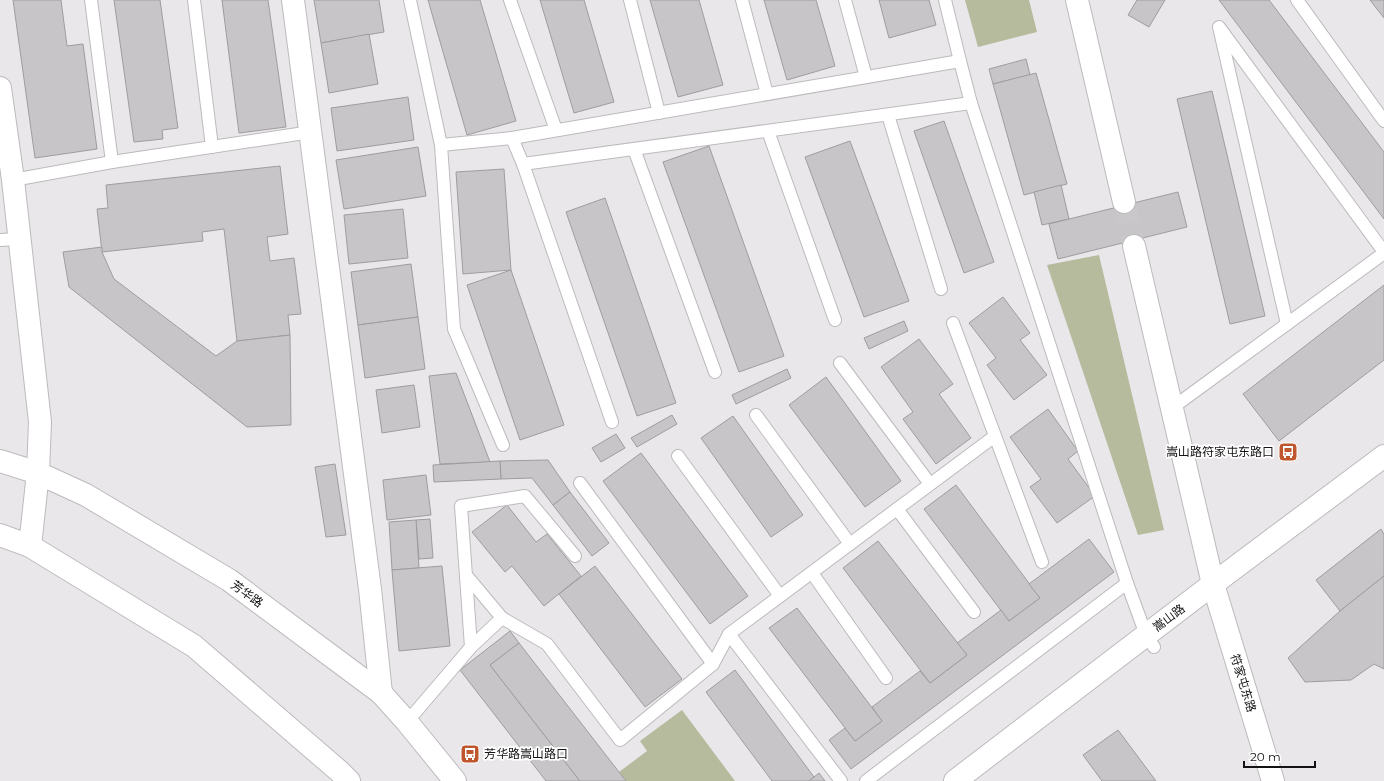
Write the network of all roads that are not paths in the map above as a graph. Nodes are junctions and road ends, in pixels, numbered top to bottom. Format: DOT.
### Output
graph roads {
  1 [pos="91,0"];
  2 [pos="194,0"];
  3 [pos="293,0"];
  4 [pos="410,0"];
  5 [pos="510,0"];
  6 [pos="630,0"];
  7 [pos="742,0"];
  8 [pos="845,0"];
  9 [pos="945,0"];
  10 [pos="1077,0"];
  11 [pos="1297,0"];
  12 [pos="960,61"];
  13 [pos="866,77"];
  14 [pos="0,88"];
  15 [pos="767,94"];
  16 [pos="971,103"];
  17 [pos="659,113"];
  18 [pos="888,115"];
  19 [pos="1384,120"];
  20 [pos="556,130"];
  21 [pos="768,131"];
  22 [pos="310,132"];
  23 [pos="512,138"];
  24 [pos="441,146"];
  25 [pos="212,147"];
  26 [pos="634,149"];
  27 [pos="112,162"];
  28 [pos="523,164"];
  29 [pos="13,180"];
  30 [pos="1124,202"];
  31 [pos="10,240"];
  32 [pos="1134,246"];
  33 [pos="1384,253"];
  34 [pos="941,289"];
  35 [pos="836,320"];
  36 [pos="953,323"];
  37 [pos="1287,324"];
  38 [pos="840,363"];
  39 [pos="715,372"];
  40 [pos="1172,408"];
  41 [pos="756,415"];
  42 [pos="612,422"];
  43 [pos="995,436"];
  44 [pos="503,445"];
  45 [pos="678,456"];
  46 [pos="1384,456"];
  47 [pos="0,461"];
  48 [pos="38,473"];
  49 [pos="1384,474"];
  50 [pos="580,483"];
  51 [pos="930,484"];
  52 [pos="897,509"];
  53 [pos="0,535"];
  54 [pos="850,544"];
  55 [pos="30,546"];
  56 [pos="575,556"];
  57 [pos="1042,562"];
  58 [pos="812,573"];
  59 [pos="466,575"];
  60 [pos="1126,583"];
  61 [pos="1215,592"];
  62 [pos="780,596"];
  63 [pos="974,612"];
  64 [pos="502,618"];
  65 [pos="729,634"];
  66 [pos="1150,641"];
  67 [pos="471,647"];
  68 [pos="713,664"];
  69 [pos="886,678"];
  70 [pos="381,693"];
  71 [pos="407,722"];
  72 [pos="348,781"];
  73 [pos="455,781"];
  74 [pos="841,781"];
  75 [pos="866,781"];
  76 [pos="955,781"];
  77 [pos="980,781"];
  78 [pos="1273,781"];
  1 -- 27 [label="lane"];
  2 -- 25 [label="lane"];
  3 -- 22 [label="street"];
  4 -- 24 [label="lane"];
  5 -- 20 [label="lane"];
  6 -- 17 [label="lane"];
  7 -- 15 [label="lane"];
  8 -- 13 [label="lane"];
  9 -- 12 [label="lane"];
  10 -- 30 [label="street"];
  11 -- 19 [label="lane"];
  12 -- 13 [label="lane"];
  12 -- 16 [label="lane"];
  13 -- 15 [label="lane"];
  14 -- 29 [label="street"];
  15 -- 17 [label="lane"];
  16 -- 18 [label="lane"];
  16 -- 60 [label="lane"];
  17 -- 20 [label="lane"];
  18 -- 21 [label="lane"];
  18 -- 34 [label="lane"];
  20 -- 23 [label="lane"];
  21 -- 26 [label="lane"];
  21 -- 35 [label="lane"];
  22 -- 25 [label="lane"];
  22 -- 70 [label="street"];
  23 -- 24 [label="lane"];
  23 -- 28 [label="lane"];
  24 -- 44 [label="lane"];
  25 -- 27 [label="lane"];
  26 -- 28 [label="lane"];
  26 -- 39 [label="lane"];
  27 -- 29 [label="lane"];
  28 -- 42 [label="lane"];
  29 -- 31 [label="street"];
  31 -- 48 [label="street"];
  32 -- 40 [label="street, 符家屯东路"];
  33 -- 37 [label="lane"];
  33 -- 37 [label="lane"];
  36 -- 43 [label="lane"];
  37 -- 40 [label="lane"];
  38 -- 51 [label="lane"];
  40 -- 61 [label="street, 符家屯东路"];
  41 -- 54 [label="lane"];
  43 -- 51 [label="lane"];
  43 -- 57 [label="lane"];
  45 -- 62 [label="lane"];
  46 -- 61 [label="street, 嵩山路"];
  47 -- 48 [label="street, 芳华路"];
  48 -- 55 [label="street"];
  48 -- 70 [label="street, 芳华路"];
  49 -- 61 [label="street, 嵩山路"];
  50 -- 68 [label="lane"];
  51 -- 52 [label="lane"];
  52 -- 54 [label="lane"];
  52 -- 63 [label="lane"];
  53 -- 55 [label="street"];
  54 -- 58 [label="lane"];
  55 -- 72 [label="street"];
  56 -- 59 [label="lane"];
  58 -- 62 [label="lane"];
  58 -- 69 [label="lane"];
  59 -- 64 [label="lane"];
  59 -- 67 [label="lane"];
  60 -- 66 [label="lane"];
  60 -- 75 [label="lane"];
  61 -- 66 [label="street, 嵩山路"];
  61 -- 78 [label="street, 符家屯东路"];
  62 -- 65 [label="lane"];
  64 -- 67 [label="lane"];
  64 -- 68 [label="lane"];
  65 -- 68 [label="lane"];
  65 -- 74 [label="lane"];
  66 -- 76 [label="street, 嵩山路"];
  66 -- 77 [label="street, 嵩山路"];
  67 -- 71 [label="lane"];
  70 -- 71 [label="street, 芳华路"];
  71 -- 73 [label="street, 芳华路"];
}
